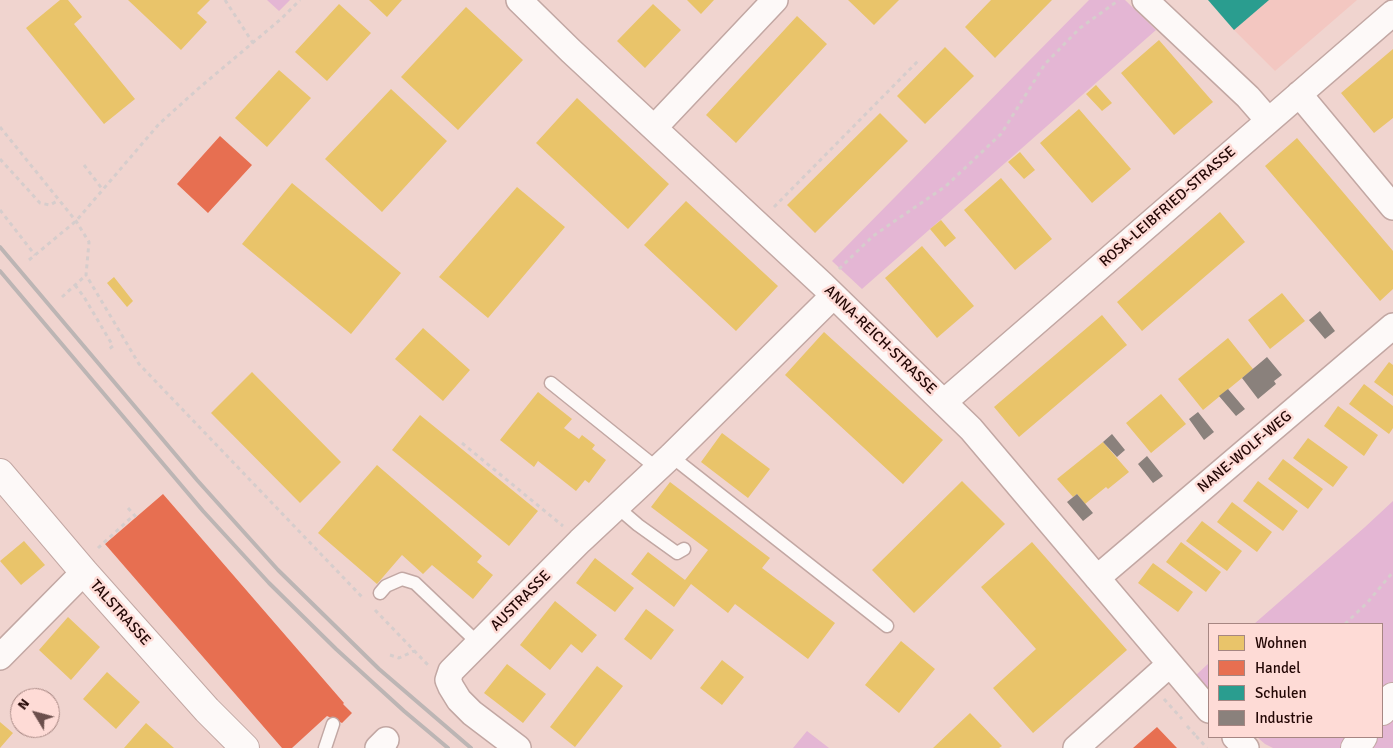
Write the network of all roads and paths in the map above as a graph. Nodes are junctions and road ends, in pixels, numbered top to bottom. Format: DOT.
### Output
graph roads {
  1 [pos="225,0"];
  2 [pos="300,0"];
  3 [pos="519,0"];
  4 [pos="774,0"];
  5 [pos="1119,0"];
  6 [pos="1145,0"];
  7 [pos="1393,13"];
  8 [pos="253,43"];
  9 [pos="918,61"];
  10 [pos="1299,94"];
  11 [pos="1268,120"];
  12 [pos="0,127"];
  13 [pos="655,127"];
  14 [pos="0,160"];
  15 [pos="84,165"];
  16 [pos="103,190"];
  17 [pos="59,200"];
  18 [pos="1393,207"];
  19 [pos="0,210"];
  20 [pos="76,221"];
  21 [pos="758,224"];
  22 [pos="35,255"];
  23 [pos="29,260"];
  24 [pos="86,275"];
  25 [pos="75,285"];
  26 [pos="828,290"];
  27 [pos="62,297"];
  28 [pos="1393,326"];
  29 [pos="109,349"];
  30 [pos="551,383"];
  31 [pos="944,402"];
  32 [pos="462,443"];
  33 [pos="664,462"];
  34 [pos="0,473"];
  35 [pos="616,507"];
  36 [pos="128,508"];
  37 [pos="580,541"];
  38 [pos="684,549"];
  39 [pos="90,561"];
  40 [pos="1393,572"];
  41 [pos="1097,578"];
  42 [pos="380,593"];
  43 [pos="367,602"];
  44 [pos="374,609"];
  45 [pos="1346,623"];
  46 [pos="887,626"];
  47 [pos="478,643"];
  48 [pos="414,651"];
  49 [pos="390,655"];
  50 [pos="0,657"];
  51 [pos="1170,664"];
  52 [pos="448,680"];
  53 [pos="1150,682"];
  54 [pos="1393,697"];
  55 [pos="1383,710"];
  56 [pos="1206,721"];
  57 [pos="333,724"];
  58 [pos="1197,736"];
  59 [pos="1236,738"];
  60 [pos="245,748"];
  61 [pos="325,748"];
  62 [pos="518,748"];
  63 [pos="1076,748"];
  64 [pos="1207,748"];
  65 [pos="1246,748"];
  1 -- 8 [label="path"];
  2 -- 8 [label="path"];
  3 -- 13 [label="street, ANNA-REICH-STRASSE"];
  4 -- 13 [label="street"];
  5 -- 26 [label="path"];
  6 -- 11 [label="street"];
  7 -- 10 [label="street, ROSA-LEIBFRIED-STRASSE"];
  8 -- 16 [label="path"];
  9 -- 21 [label="path"];
  10 -- 11 [label="street, ROSA-LEIBFRIED-STRASSE"];
  10 -- 18 [label="street"];
  11 -- 31 [label="street, ROSA-LEIBFRIED-STRASSE"];
  12 -- 17 [label="path"];
  13 -- 21 [label="street, ANNA-REICH-STRASSE"];
  14 -- 17 [label="path"];
  15 -- 16 [label="path"];
  16 -- 20 [label="path"];
  17 -- 20 [label="path"];
  19 -- 22 [label="path"];
  20 -- 22 [label="path"];
  20 -- 24 [label="path"];
  21 -- 26 [label="street, ANNA-REICH-STRASSE"];
  22 -- 23 [label="path"];
  24 -- 25 [label="path"];
  24 -- 43 [label="path"];
  25 -- 27 [label="path"];
  25 -- 29 [label="path"];
  26 -- 31 [label="street, ANNA-REICH-STRASSE"];
  26 -- 33 [label="street, AUSTRASSE"];
  28 -- 41 [label="street, NANE-WOLF-WEG"];
  30 -- 33 [label="lane"];
  31 -- 41 [label="street, ANNA-REICH-STRASSE"];
  32 -- 37 [label="path"];
  33 -- 35 [label="street, AUSTRASSE"];
  33 -- 46 [label="lane"];
  34 -- 39 [label="street, TALSTRASSE"];
  35 -- 37 [label="street, AUSTRASSE"];
  35 -- 38 [label="lane"];
  36 -- 39 [label="path"];
  37 -- 47 [label="street, AUSTRASSE"];
  39 -- 50 [label="street"];
  39 -- 60 [label="street, TALSTRASSE"];
  40 -- 45 [label="path"];
  41 -- 51 [label="street, ANNA-REICH-STRASSE"];
  42 -- 47 [label="lane"];
  44 -- 48 [label="path"];
  47 -- 52 [label="street, AUSTRASSE"];
  48 -- 49 [label="path"];
  48 -- 52 [label="path"];
  51 -- 53 [label="street"];
  51 -- 56 [label="street, ANNA-REICH-STRASSE"];
  52 -- 62 [label="street"];
  53 -- 58 [label="path"];
  53 -- 63 [label="street"];
  54 -- 55 [label="street"];
  56 -- 58 [label="path"];
  57 -- 61 [label="lane"];
  58 -- 64 [label="path"];
  59 -- 65 [label="street"];
}
